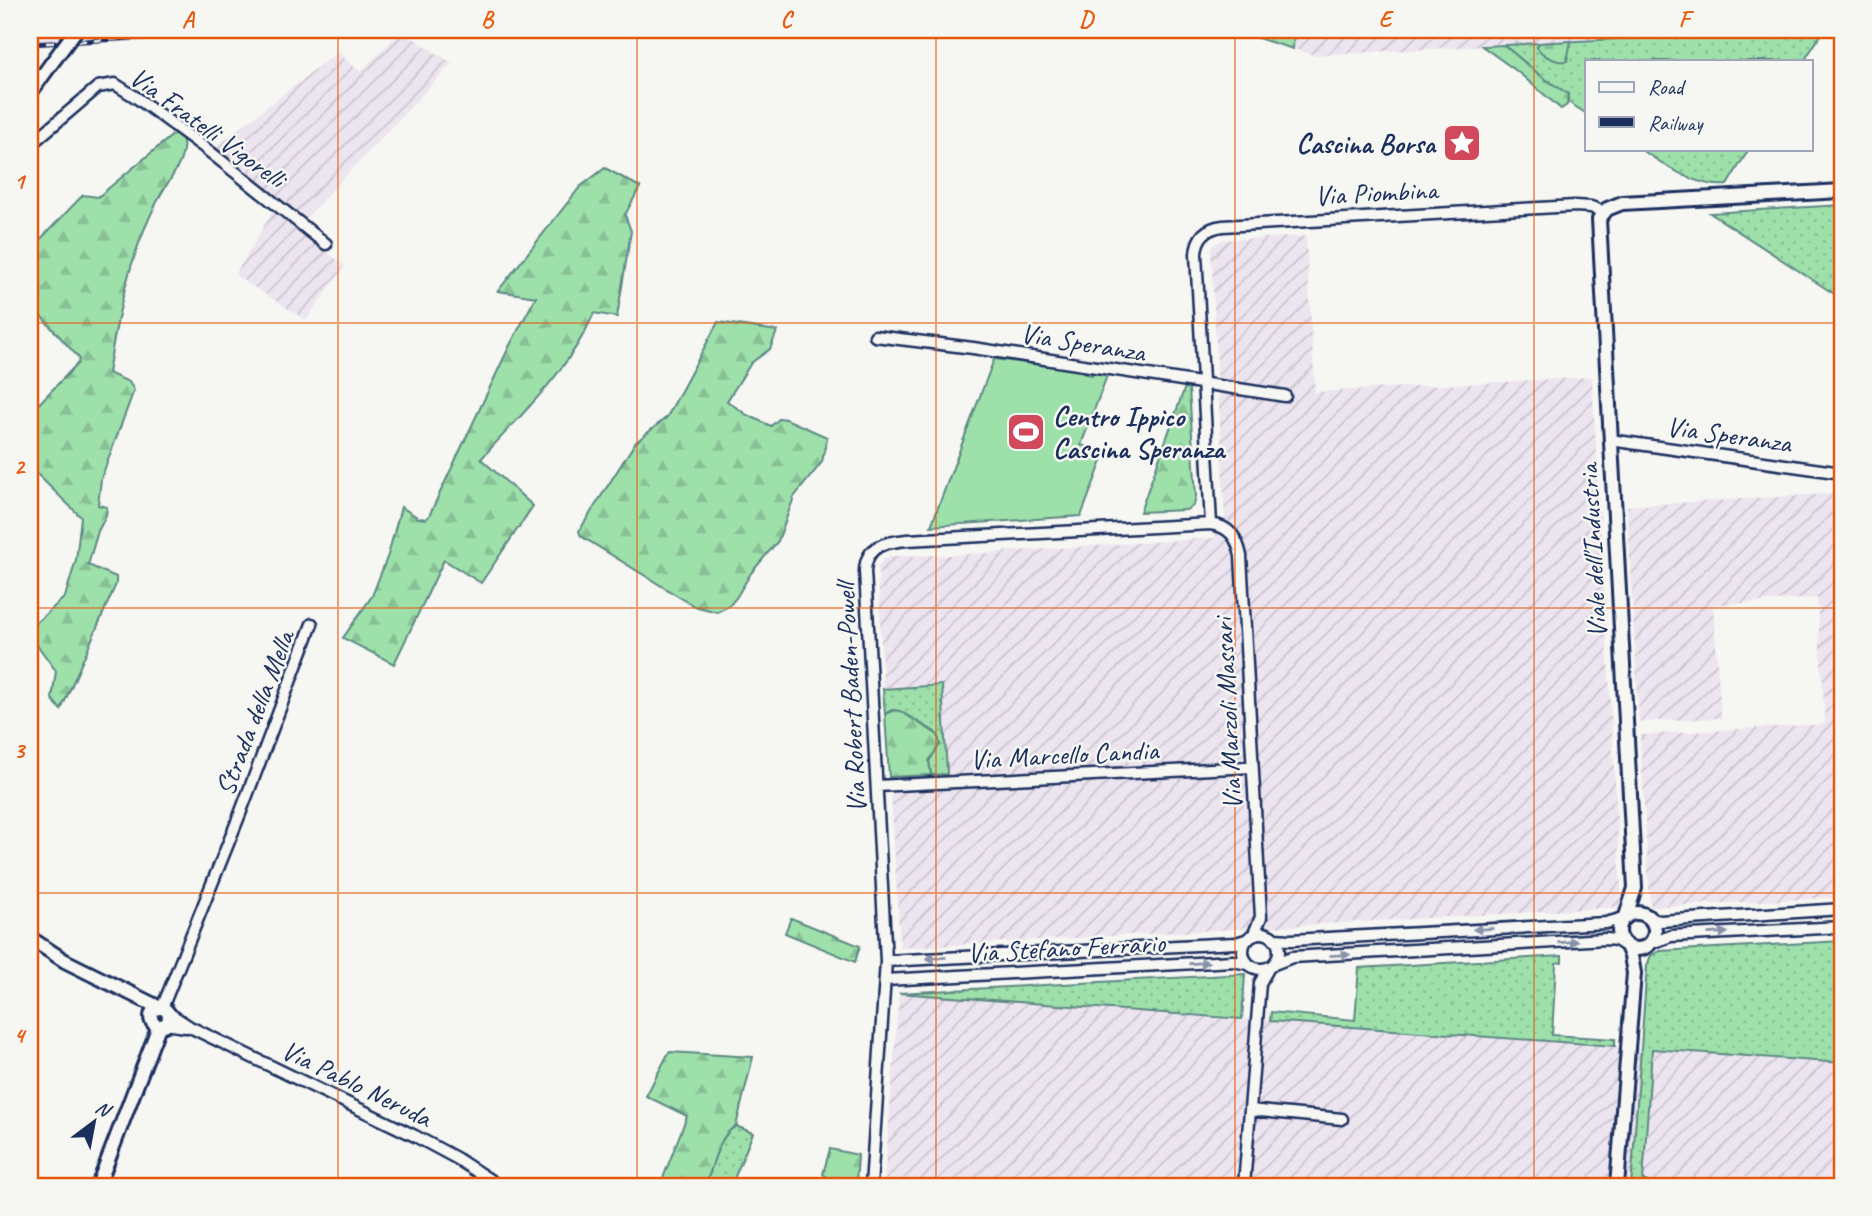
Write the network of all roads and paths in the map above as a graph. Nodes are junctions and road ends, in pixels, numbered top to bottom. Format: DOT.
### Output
graph roads {
  1 [pos="76,30"];
  2 [pos="30,93"];
  3 [pos="30,145"];
  4 [pos="1842,191"];
  5 [pos="1604,212"];
  6 [pos="326,244"];
  7 [pos="875,336"];
  8 [pos="1203,383"];
  9 [pos="1285,396"];
  10 [pos="1610,440"];
  11 [pos="1842,473"];
  12 [pos="1211,524"];
  13 [pos="312,624"];
  14 [pos="1252,767"];
  15 [pos="877,786"];
  16 [pos="1635,888"];
  17 [pos="1842,909"];
  18 [pos="1625,917"];
  19 [pos="1649,917"];
  20 [pos="1261,918"];
  21 [pos="1842,928"];
  22 [pos="1251,937"];
  23 [pos="30,938"];
  24 [pos="1272,938"];
  25 [pos="1626,945"];
  26 [pos="1649,945"];
  27 [pos="887,961"];
  28 [pos="1251,966"];
  29 [pos="1272,966"];
  30 [pos="1634,973"];
  31 [pos="886,980"];
  32 [pos="1260,983"];
  33 [pos="160,1016"];
  34 [pos="1250,1110"];
  35 [pos="1342,1119"];
  36 [pos="30,1183"];
  37 [pos="37,1186"];
  38 [pos="98,1186"];
  39 [pos="499,1186"];
  40 [pos="871,1186"];
  41 [pos="1244,1186"];
  42 [pos="1617,1186"];
  1 -- 2 [label="street, bridge"];
  3 -- 6 [label="street, Via Fratelli Vigorelli"];
  4 -- 5 [label="street, Via Piombina"];
  5 -- 8 [label="street, Via Piombina"];
  5 -- 10 [label="street, Viale dell'Industria"];
  7 -- 8 [label="street, Via Speranza"];
  8 -- 9 [label="street, Via Speranza"];
  8 -- 12 [label="street, Via Piombina"];
  10 -- 11 [label="street, Via Speranza"];
  10 -- 16 [label="street, Viale dell'Industria"];
  12 -- 14 [label="street, Via Marzoli Massari"];
  12 -- 15 [label="street, Via Robert Baden-Powell"];
  13 -- 33 [label="street, Strada della Mella"];
  14 -- 15 [label="street, Via Marcello Candia"];
  14 -- 20 [label="street, Via Marzoli Massari"];
  15 -- 27 [label="street, Via Robert Baden-Powell"];
  16 -- 18 [label="street"];
  16 -- 19 [label="street"];
  17 -- 19 [label="street"];
  18 -- 19 [label="street"];
  18 -- 24 [label="street, one-way"];
  18 -- 25 [label="street"];
  19 -- 26 [label="street"];
  20 -- 22 [label="street, Via Marzoli Massari"];
  20 -- 24 [label="street, Via Marzoli Massari"];
  26 -- 21 [label="street, one-way"];
  22 -- 24 [label="street"];
  22 -- 27 [label="street, Via Stefano Ferrario, one-way"];
  22 -- 28 [label="street"];
  23 -- 33 [label="street"];
  24 -- 29 [label="street"];
  25 -- 26 [label="street"];
  29 -- 25 [label="street, one-way"];
  25 -- 30 [label="street"];
  26 -- 30 [label="street"];
  27 -- 31 [label="street, Via Robert Baden-Powell"];
  28 -- 29 [label="street"];
  31 -- 28 [label="street, Via Stefano Ferrario, one-way"];
  28 -- 32 [label="street"];
  29 -- 32 [label="street"];
  30 -- 42 [label="street"];
  31 -- 40 [label="street, Via Robert Baden-Powell"];
  32 -- 34 [label="street"];
  33 -- 38 [label="street"];
  33 -- 39 [label="street, Via Pablo Neruda"];
  34 -- 35 [label="street"];
  34 -- 41 [label="street"];
  36 -- 37 [label="street"];
}
